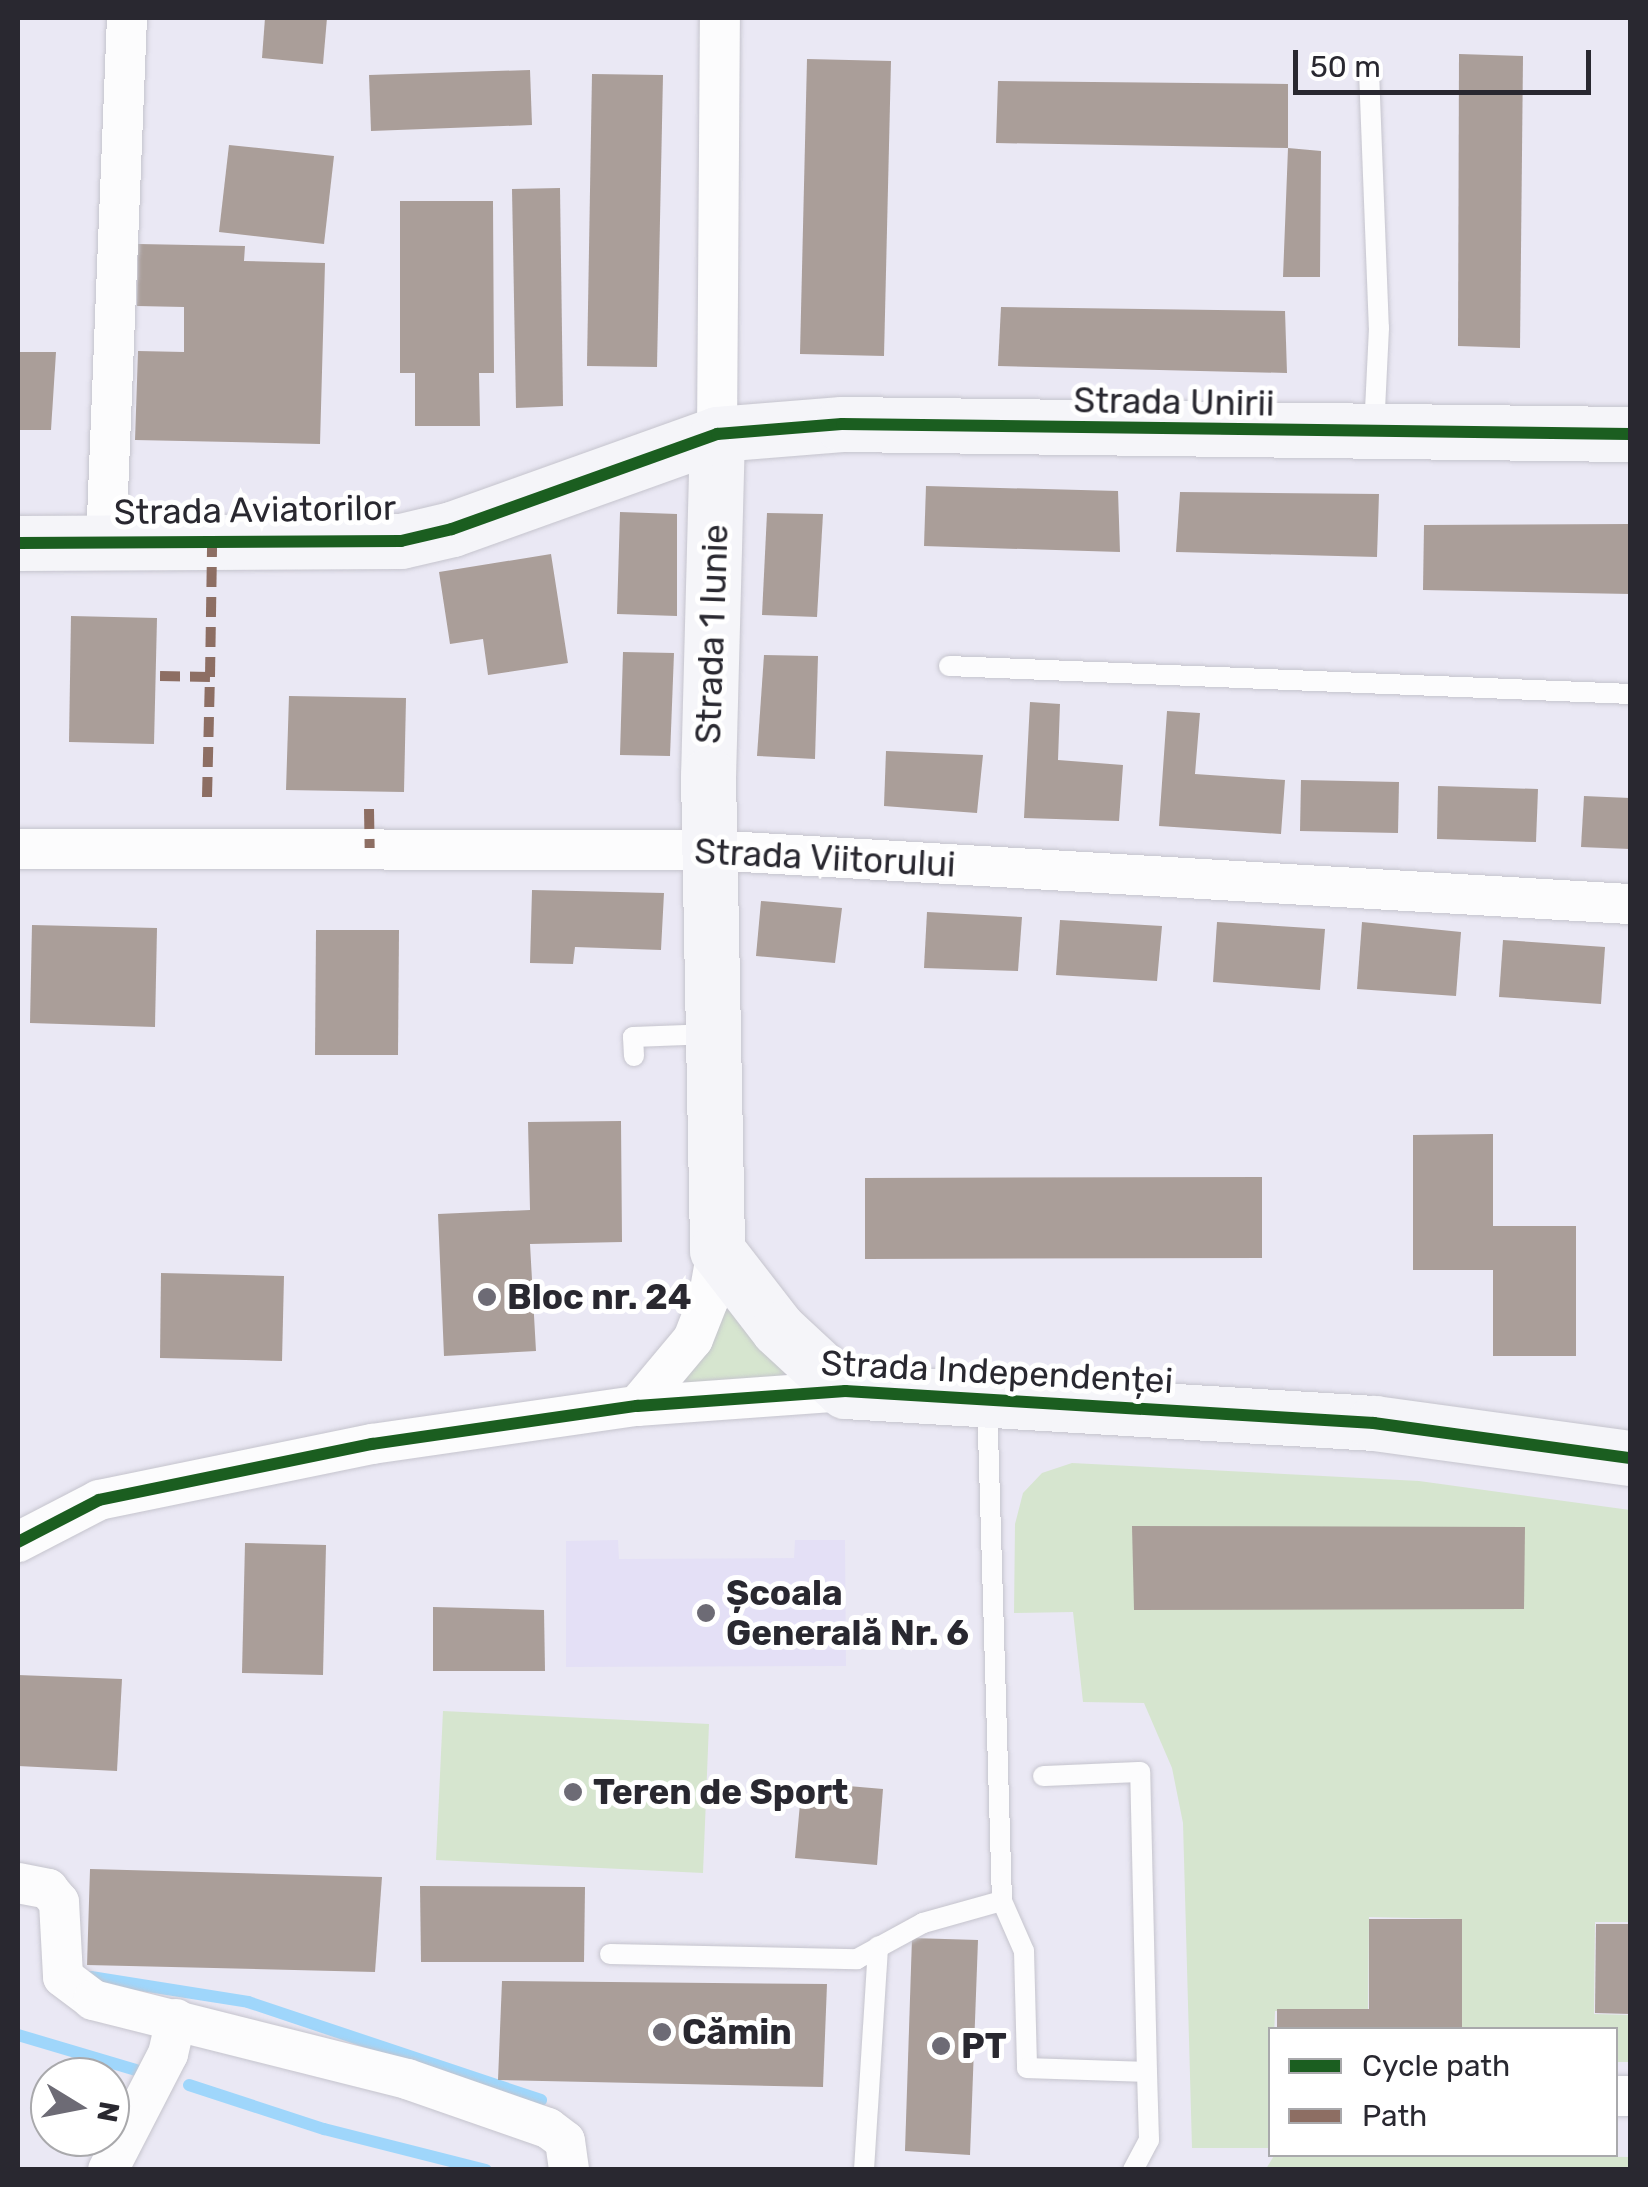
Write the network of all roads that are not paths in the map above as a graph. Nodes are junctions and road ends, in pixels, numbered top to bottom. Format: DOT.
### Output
graph roads {
  1 [pos="127,18"];
  2 [pos="720,18"];
  3 [pos="1369,71"];
  4 [pos="717,434"];
  5 [pos="1630,434"];
  6 [pos="1374,436"];
  7 [pos="18,543"];
  8 [pos="106,543"];
  9 [pos="949,666"];
  10 [pos="1630,694"];
  11 [pos="18,849"];
  12 [pos="708,850"];
  13 [pos="1630,904"];
  14 [pos="712,1034"];
  15 [pos="634,1056"];
  16 [pos="716,1250"];
  17 [pos="845,1391"];
  18 [pos="987,1398"];
  19 [pos="637,1406"];
  20 [pos="1630,1458"];
  21 [pos="18,1542"];
  22 [pos="1042,1776"];
  23 [pos="18,1883"];
  24 [pos="1002,1901"];
  25 [pos="878,1946"];
  26 [pos="610,1954"];
  27 [pos="176,2019"];
  28 [pos="1148,2072"];
  29 [pos="108,2170"];
  30 [pos="569,2170"];
  31 [pos="864,2170"];
  32 [pos="1133,2170"];
  1 -- 8 [label="street"];
  2 -- 4 [label="street, Strada 1 Iunie"];
  3 -- 6 [label="lane"];
  4 -- 6 [label="street, Strada Unirii"];
  4 -- 8 [label="street, Strada Aviatorilor"];
  4 -- 12 [label="street, Strada 1 Iunie"];
  5 -- 6 [label="street, Strada Unirii"];
  7 -- 8 [label="street, Strada Aviatorilor"];
  9 -- 10 [label="lane"];
  11 -- 12 [label="street, Strada Viitorului"];
  12 -- 13 [label="street, Strada Viitorului"];
  12 -- 14 [label="street, Strada 1 Iunie"];
  14 -- 15 [label="lane"];
  14 -- 16 [label="street, Strada 1 Iunie"];
  16 -- 17 [label="street"];
  16 -- 19 [label="street, Strada 1 Iunie"];
  17 -- 18 [label="street, Strada Independenței"];
  17 -- 19 [label="street, Strada Independenței"];
  18 -- 20 [label="street, Strada Independenței"];
  18 -- 24 [label="lane"];
  19 -- 21 [label="street, Strada Independenței"];
  22 -- 28 [label="lane"];
  23 -- 27 [label="street"];
  24 -- 25 [label="lane"];
  24 -- 28 [label="lane"];
  25 -- 26 [label="lane"];
  25 -- 31 [label="lane"];
  27 -- 29 [label="street"];
  27 -- 30 [label="street"];
  28 -- 32 [label="lane"];
}
